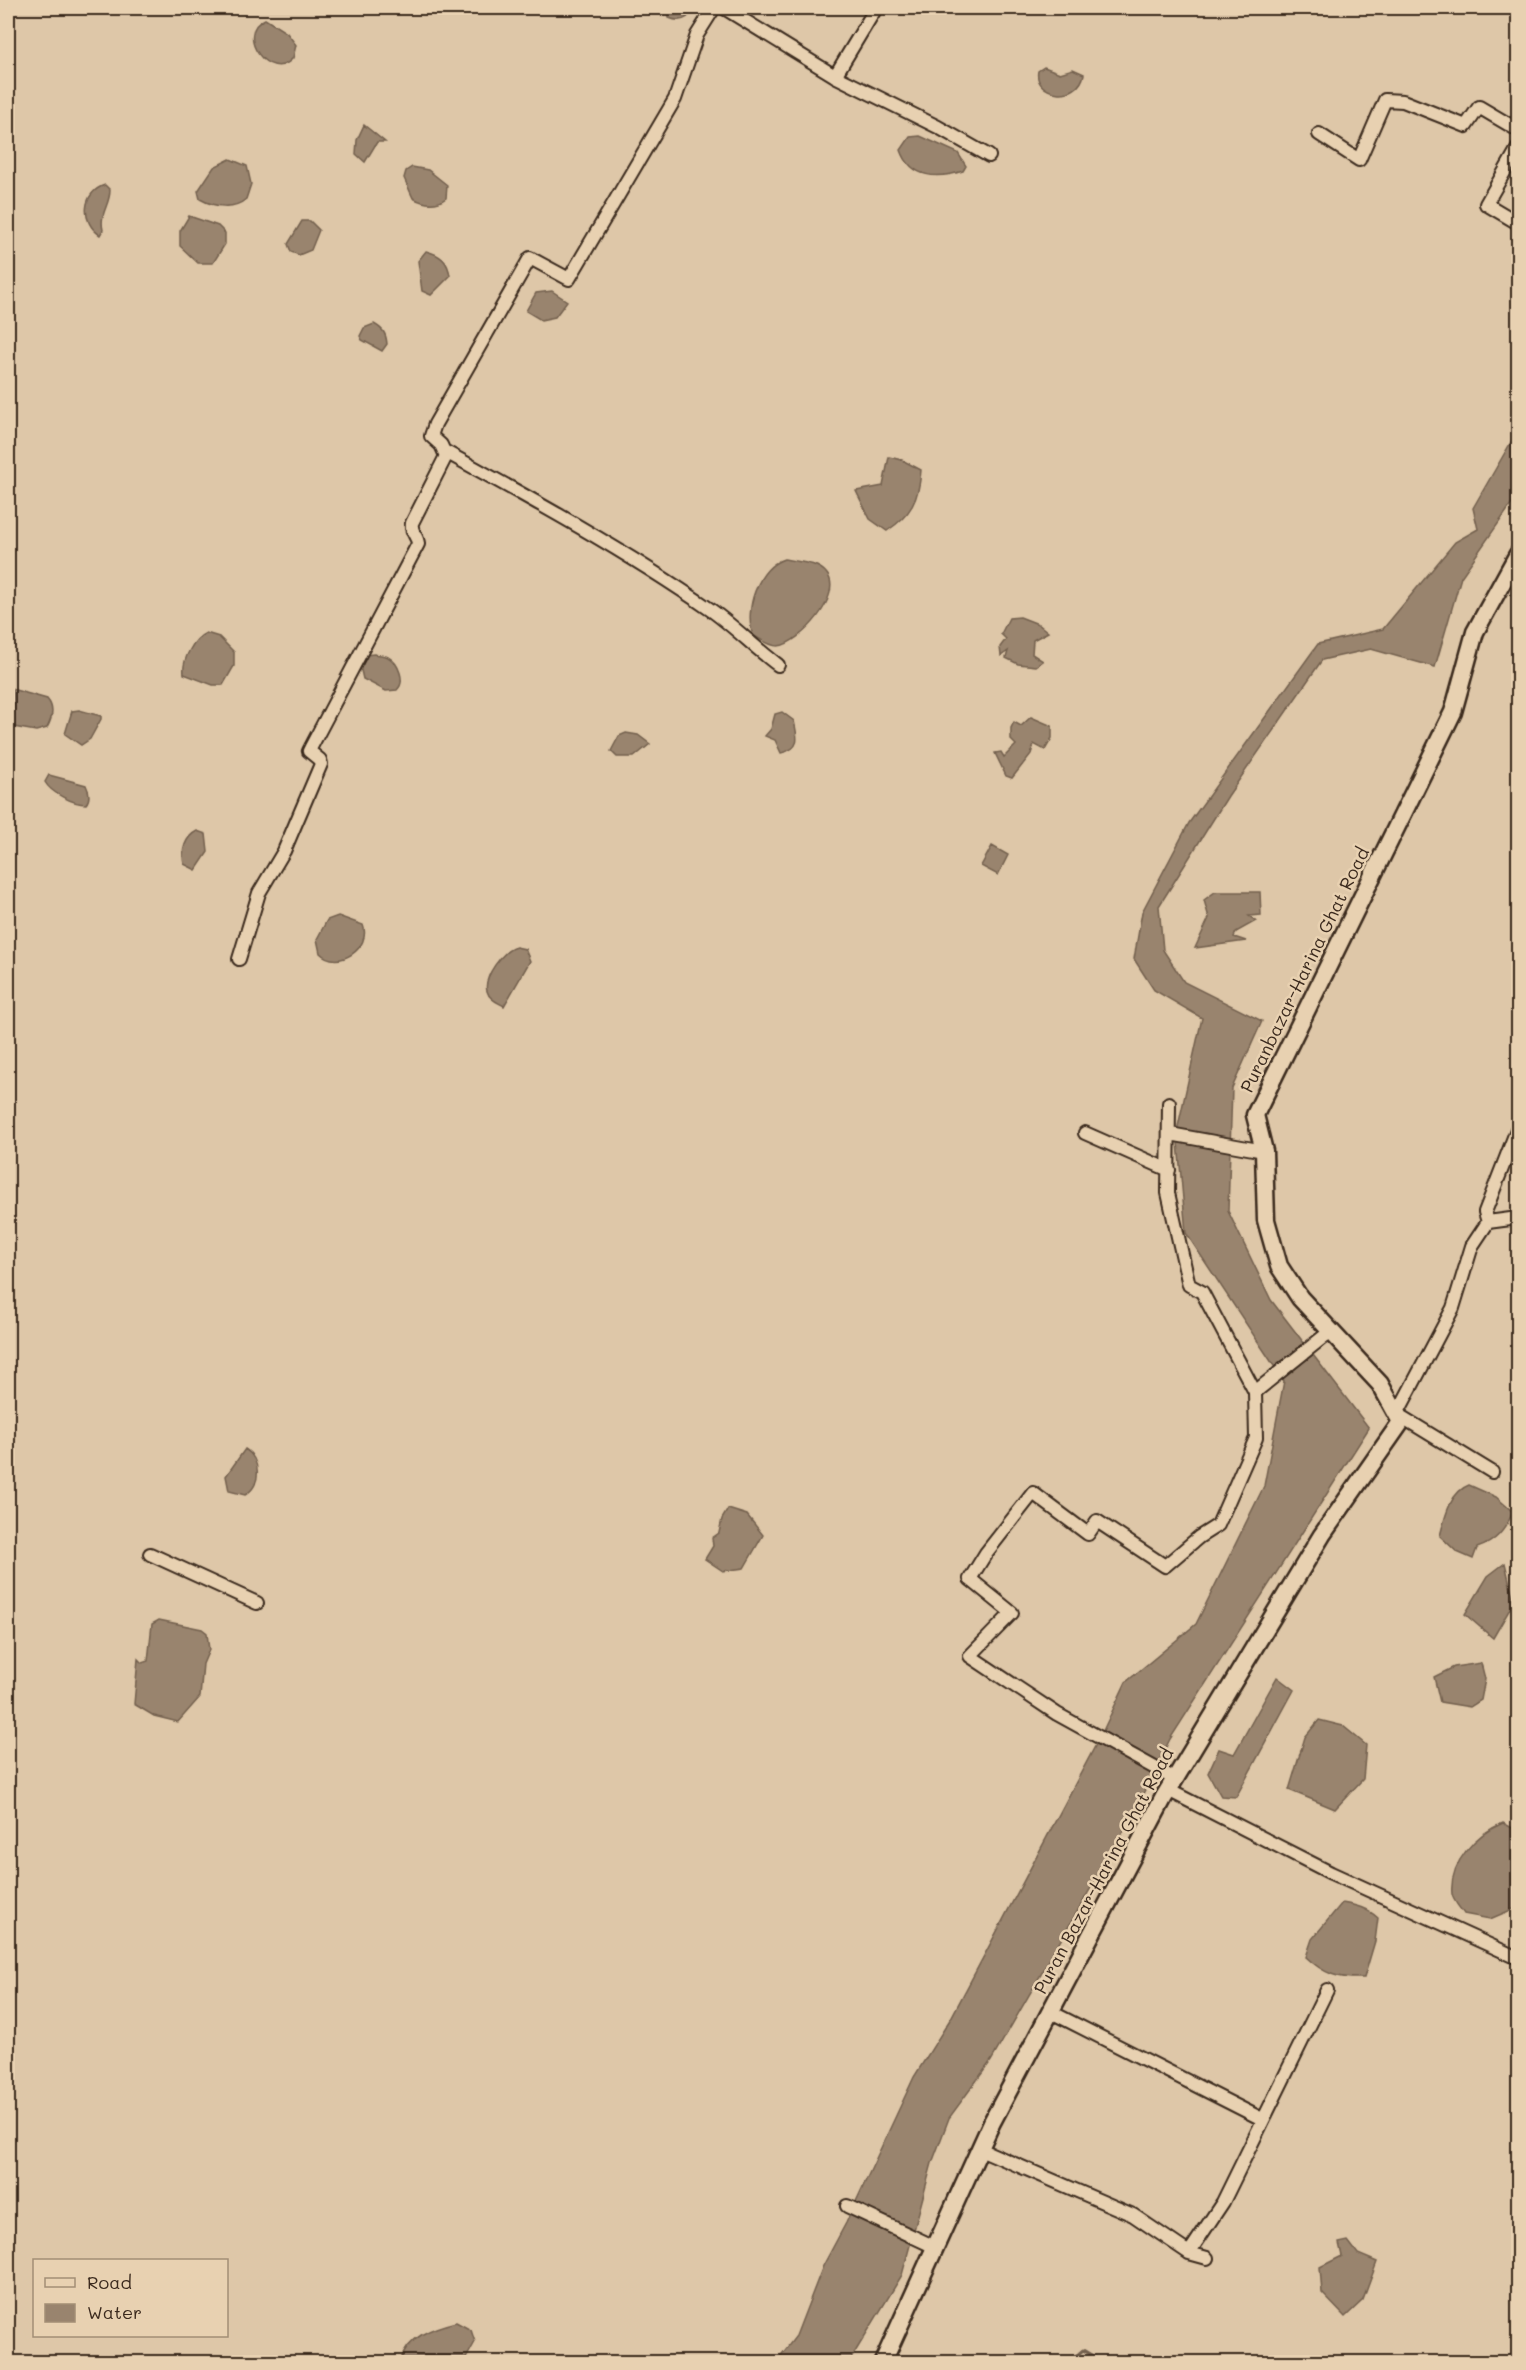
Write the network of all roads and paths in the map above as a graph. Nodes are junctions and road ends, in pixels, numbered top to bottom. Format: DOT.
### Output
graph roads {
  1 [pos="714,8"];
  2 [pos="723,8"];
  3 [pos="876,8"];
  4 [pos="835,76"];
  5 [pos="1518,130"];
  6 [pos="1319,134"];
  7 [pos="1518,148"];
  8 [pos="989,156"];
  9 [pos="1518,223"];
  10 [pos="444,451"];
  11 [pos="1518,554"];
  12 [pos="778,665"];
  13 [pos="239,959"];
  14 [pos="1169,1102"];
  15 [pos="1518,1127"];
  16 [pos="1085,1133"];
  17 [pos="1170,1134"];
  18 [pos="1264,1151"];
  19 [pos="1169,1170"];
  20 [pos="1518,1218"];
  21 [pos="1488,1222"];
  22 [pos="1332,1330"];
  23 [pos="1255,1392"];
  24 [pos="1399,1418"];
  25 [pos="1492,1472"];
  26 [pos="150,1554"];
  27 [pos="257,1603"];
  28 [pos="1172,1784"];
  29 [pos="1518,1958"];
  30 [pos="1327,1990"];
  31 [pos="1051,2012"];
  32 [pos="1262,2119"];
  33 [pos="980,2149"];
  34 [pos="847,2206"];
  35 [pos="935,2247"];
  36 [pos="1189,2253"];
  37 [pos="1207,2258"];
  38 [pos="883,2362"];
  1 -- 10 [label="street"];
  2 -- 4 [label="street"];
  3 -- 4 [label="street"];
  4 -- 8 [label="street"];
  5 -- 6 [label="street"];
  7 -- 9 [label="street"];
  10 -- 12 [label="street"];
  10 -- 13 [label="street"];
  11 -- 18 [label="main road, Puranbazar-Harina Ghat Road"];
  14 -- 17 [label="street"];
  15 -- 21 [label="street"];
  16 -- 19 [label="street"];
  17 -- 18 [label="street"];
  17 -- 19 [label="street"];
  18 -- 22 [label="main road, Puranbazar-Harina Ghat Road"];
  19 -- 23 [label="street"];
  20 -- 21 [label="street"];
  21 -- 24 [label="street"];
  22 -- 23 [label="street"];
  22 -- 24 [label="main road, Puranbazar-Harina Ghat Road"];
  23 -- 28 [label="street"];
  24 -- 25 [label="street"];
  24 -- 28 [label="main road, Puran Bazar-Harina Ghat Road"];
  26 -- 27 [label="street"];
  28 -- 29 [label="street"];
  28 -- 31 [label="main road, Puran Bazar-Harina Ghat Road"];
  30 -- 32 [label="street"];
  31 -- 32 [label="street"];
  31 -- 33 [label="main road, Puran Bazar-Harina Ghat Road"];
  32 -- 36 [label="street"];
  33 -- 35 [label="main road, Puran Bazar-Harina Ghat Road"];
  33 -- 36 [label="street"];
  34 -- 35 [label="street"];
  35 -- 38 [label="main road, Puran Bazar-Harina Ghat Road"];
  36 -- 37 [label="street"];
}
